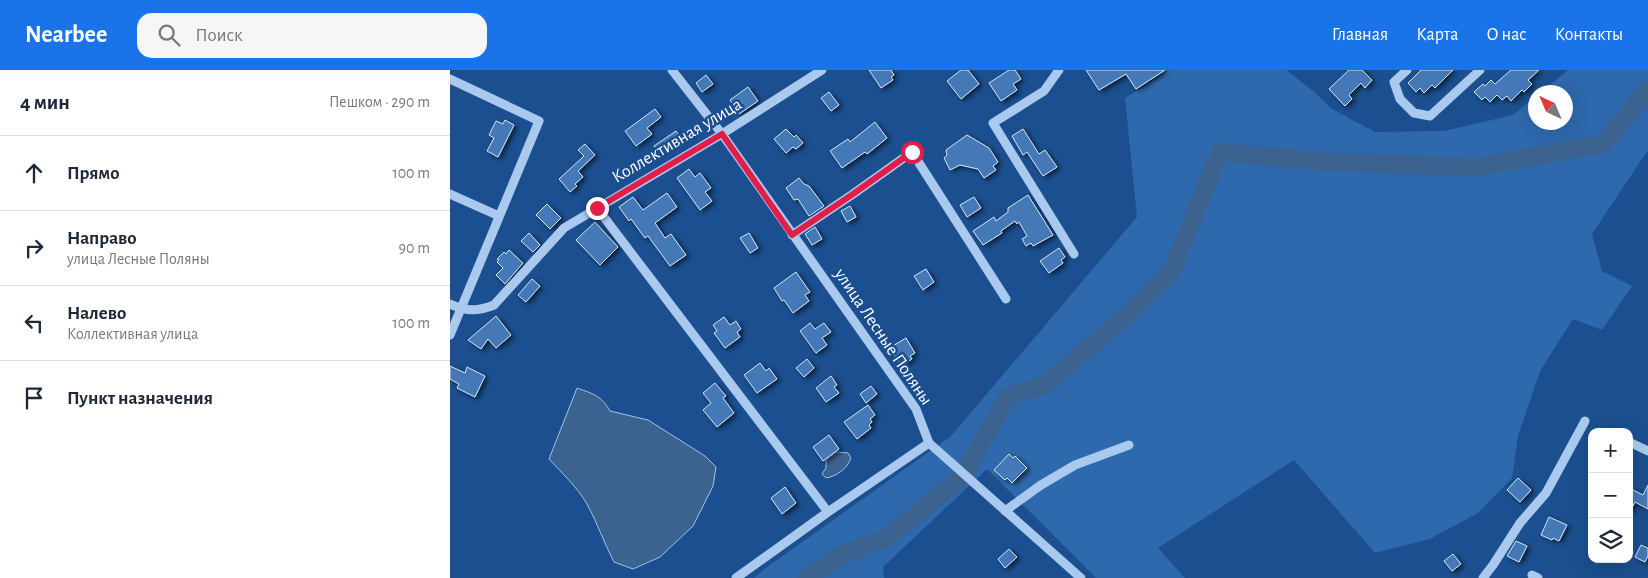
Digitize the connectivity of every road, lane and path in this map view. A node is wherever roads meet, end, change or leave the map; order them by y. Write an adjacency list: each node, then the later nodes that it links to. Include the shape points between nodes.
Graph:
1 (672, 70): 7 (street, улица Лесные Поляны)
2 (822, 70): 7 (street, Коллективная улица)
3 (1059, 70): 12 (street, via 1044,92 993,123)
4 (1407, 70): 5 (street, via 1394,82 1400,99 1414,113 1430,116)
5 (1480, 70)
6 (450, 79): 10 (street, via 539,120)
7 (722, 134): 9 (street, Коллективная улица); 11 (street, улица Лесные Поляны)
8 (450, 194): 10 (street)
9 (597, 208): 15 (street, Коллективная улица, via 564,228 494,305 481,310); 22 (street)
10 (500, 216): 15 (street)
11 (792, 235): 13 (street, via 912,152); 18 (street, улица Лесные Поляны, via 916,410)
12 (1074, 254)
13 (1006, 299)
14 (450, 304): 15 (street)
15 (461, 309): 16 (street)
16 (450, 335)
17 (1586, 420): 27 (street, via 1546,493 1520,522)
18 (929, 443): 22 (street); 23 (street, улица Лесные Поляны)
19 (1633, 444): 21 (street)
20 (1129, 445): 23 (street, via 1075,465)
21 (1648, 451)
22 (828, 512): 25 (street)
23 (1005, 512): 24 (street, улица Лесные Поляны)
24 (1069, 575): 26 (street, улица Лесные Поляны)
25 (736, 578)
26 (1081, 578)
27 (1483, 578)

